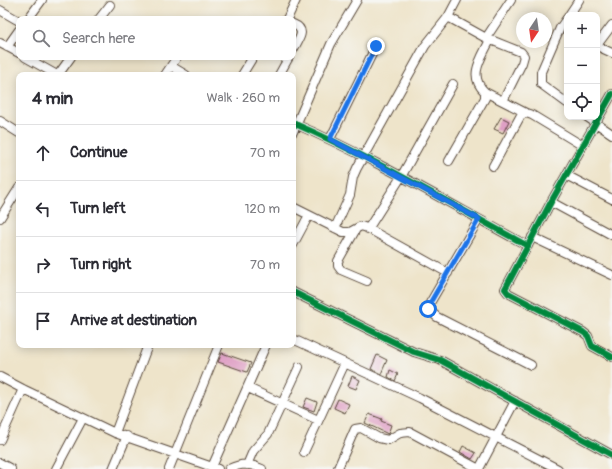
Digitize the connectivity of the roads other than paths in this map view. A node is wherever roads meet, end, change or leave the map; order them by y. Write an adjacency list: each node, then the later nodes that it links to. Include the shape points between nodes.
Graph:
1 (42, 0): 10 (street)
2 (296, 0): 12 (street)
3 (357, 0): 47 (street, via 331,44)
4 (457, 0): 13 (street)
5 (511, 0): 19 (street)
6 (579, 0): 9 (street)
7 (110, 5): 11 (street)
8 (0, 10): 14 (street)
9 (571, 12)
10 (30, 16)
11 (101, 16)
12 (288, 16)
13 (448, 17): 19 (street); 54 (street, via 425,46)
14 (16, 19)
15 (296, 25): 21 (street, via 301,34)
16 (612, 25): 20 (street)
17 (564, 30): 43 (street, via 540,78 541,84)
18 (16, 33): 22 (street)
19 (488, 39): 40 (street, via 476,75 476,82); 42 (street, via 521,52 524,56)
20 (600, 41)
21 (296, 44)
22 (4, 45): 25 (street)
23 (376, 46): 52 (street)
24 (600, 47): 26 (street)
25 (16, 51)
26 (612, 53)
27 (30, 60): 33 (street)
28 (69, 60): 34 (street)
29 (175, 60): 32 (street)
30 (251, 60): 37 (street)
31 (287, 60): 38 (street)
32 (171, 66): 35 (street); 36 (street)
33 (52, 72)
34 (59, 72)
35 (167, 72)
36 (181, 72)
37 (244, 72)
38 (281, 72)
39 (453, 84): 58 (street)
40 (485, 92): 42 (street); 55 (street, via 483,103)
41 (612, 94): 48 (street)
42 (503, 101): 44 (street)
43 (564, 101)
44 (526, 113): 53 (street); 56 (street, via 521,116)
45 (592, 120): 48 (street)
46 (0, 121): 50 (street)
47 (296, 122)
48 (596, 123): 51 (street); 53 (street)
49 (296, 127): 52 (street)
50 (16, 131)
51 (612, 134)
52 (330, 139): 54 (street)
53 (583, 146): 57 (street)
54 (364, 156): 58 (street); 67 (street, via 353,177 350,195)
55 (450, 161)
56 (493, 166)
57 (566, 175): 60 (street); 61 (street)
58 (401, 176): 66 (street); 69 (street)
59 (16, 191): 62 (street)
60 (612, 199)
61 (551, 202): 70 (street); 71 (street)
62 (3, 206): 65 (street)
63 (296, 208): 64 (street)
64 (309, 215): 67 (street); 72 (street)
65 (0, 218)
66 (479, 219): 73 (street); 74 (street)
67 (335, 228): 68 (street, via 343,232)
68 (356, 229): 69 (street, via 362,226); 76 (street, via 338,261 338,266 341,270)
69 (368, 229): 74 (street)
70 (612, 235)
71 (532, 237): 73 (street); 75 (street)
72 (296, 239)
73 (528, 246): 82 (street, via 508,284 508,293 583,332 588,336 592,346)
74 (448, 274): 84 (street, via 428,309 437,317)
75 (612, 275)
76 (367, 281)
77 (296, 293): 89 (street, via 414,352 440,360)
78 (296, 340): 83 (street)
79 (144, 348): 93 (street)
80 (218, 348): 98 (street)
81 (265, 348): 87 (street)
82 (612, 357)
83 (345, 363): 92 (street); 95 (street)
84 (531, 365)
85 (299, 367): 90 (street)
86 (0, 377): 88 (street)
87 (248, 388): 90 (street); 102 (street)
88 (23, 389): 91 (street); 96 (street)
89 (515, 401): 95 (street); 99 (street)
90 (282, 404): 92 (street); 101 (street, via 268,434 253,450)
91 (83, 418): 93 (street); 105 (street)
92 (318, 420): 97 (street)
93 (115, 432): 94 (street)
94 (127, 436): 98 (street); 106 (street)
95 (495, 437): 110 (street); 111 (street)
96 (0, 440)
97 (304, 452)
98 (176, 453): 102 (street); 107 (street)
99 (612, 455)
100 (0, 463): 104 (street)
101 (247, 464): 108 (street); 109 (street)
102 (215, 468)
103 (338, 468): 110 (street, via 353,434 356,429 361,428 388,440 400,433 410,432)
104 (11, 469)
105 (56, 469)
106 (113, 469)
107 (169, 469)
108 (229, 469)
109 (262, 469)
110 (479, 469)
111 (558, 469)

